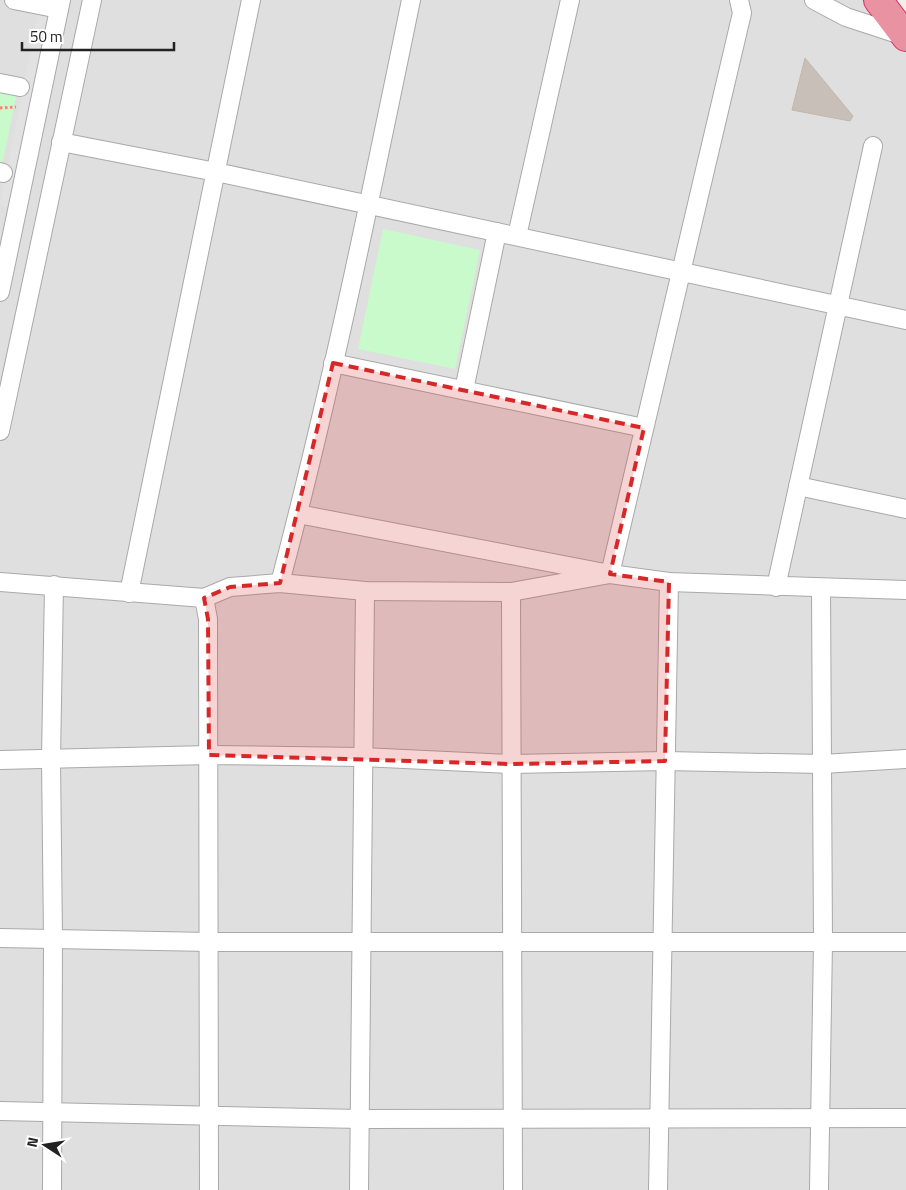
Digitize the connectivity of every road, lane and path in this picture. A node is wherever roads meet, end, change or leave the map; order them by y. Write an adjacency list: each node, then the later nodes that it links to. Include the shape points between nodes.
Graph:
1 (14, 0): 9 (street)
2 (92, 0): 15 (street)
3 (251, 0): 17 (street)
4 (411, 0): 18 (street)
5 (570, 0): 20 (street)
6 (739, 0): 22 (street, via 742,13)
7 (814, 0): 10 (street, via 846,17)
8 (878, 0): 10 (highway)
9 (60, 5): 21 (street)
10 (906, 37)
11 (0, 82): 12 (street)
12 (20, 87)
13 (16, 107): 14 (path)
14 (0, 108)
15 (61, 142): 17 (street); 29 (street)
16 (873, 146): 24 (street)
17 (216, 172): 18 (street); 43 (street)
18 (369, 204): 19 (street); 26 (street)
19 (497, 232): 20 (street); 27 (street)
20 (517, 236): 22 (street)
21 (3, 259): 23 (street)
22 (681, 271): 24 (street); 28 (street)
23 (0, 292)
24 (837, 305): 25 (street); 30 (street)
25 (906, 320)
26 (333, 362): 27 (street); 32 (street)
27 (464, 390): 28 (street)
28 (644, 428): 33 (street)
29 (0, 431)
30 (798, 486): 31 (street); 38 (street)
31 (906, 509)
32 (298, 514): 33 (street); 36 (street)
33 (610, 574): 35 (street); 42 (street)
34 (0, 582): 37 (street)
35 (669, 582): 38 (street); 50 (street)
36 (280, 583): 41 (street); 44 (street, via 230,587)
37 (54, 585): 43 (street); 47 (street)
38 (776, 587): 39 (street)
39 (821, 589): 40 (street); 52 (street)
40 (906, 590)
41 (365, 591): 42 (street); 46 (street)
42 (511, 592): 51 (street)
43 (129, 593): 44 (street)
44 (204, 598): 45 (street, via 208,619)
45 (209, 755): 46 (street); 47 (street); 55 (street)
46 (362, 757): 51 (street); 56 (street)
47 (51, 759): 49 (street); 54 (street)
48 (906, 759): 52 (street)
49 (0, 760)
50 (665, 761): 51 (street); 52 (street); 58 (street)
51 (511, 764): 57 (street)
52 (822, 764): 59 (street)
53 (0, 938): 54 (street)
54 (54, 939): 55 (street); 62 (street)
55 (210, 942): 56 (street); 63 (street)
56 (361, 942): 57 (street); 65 (street)
57 (512, 942): 58 (street); 68 (street)
58 (662, 942): 59 (street); 66 (street)
59 (823, 942): 60 (street); 67 (street)
60 (906, 942)
61 (0, 1111): 62 (street)
62 (52, 1111): 63 (street); 69 (street)
63 (207, 1115): 65 (street); 70 (street)
64 (906, 1118): 67 (street)
65 (360, 1119): 68 (street); 71 (street)
66 (660, 1119): 67 (street); 68 (street); 73 (street)
67 (820, 1119): 74 (street)
68 (513, 1120): 72 (street)
69 (52, 1190)
70 (209, 1190)
71 (360, 1190)
72 (513, 1190)
73 (658, 1190)
74 (819, 1190)

